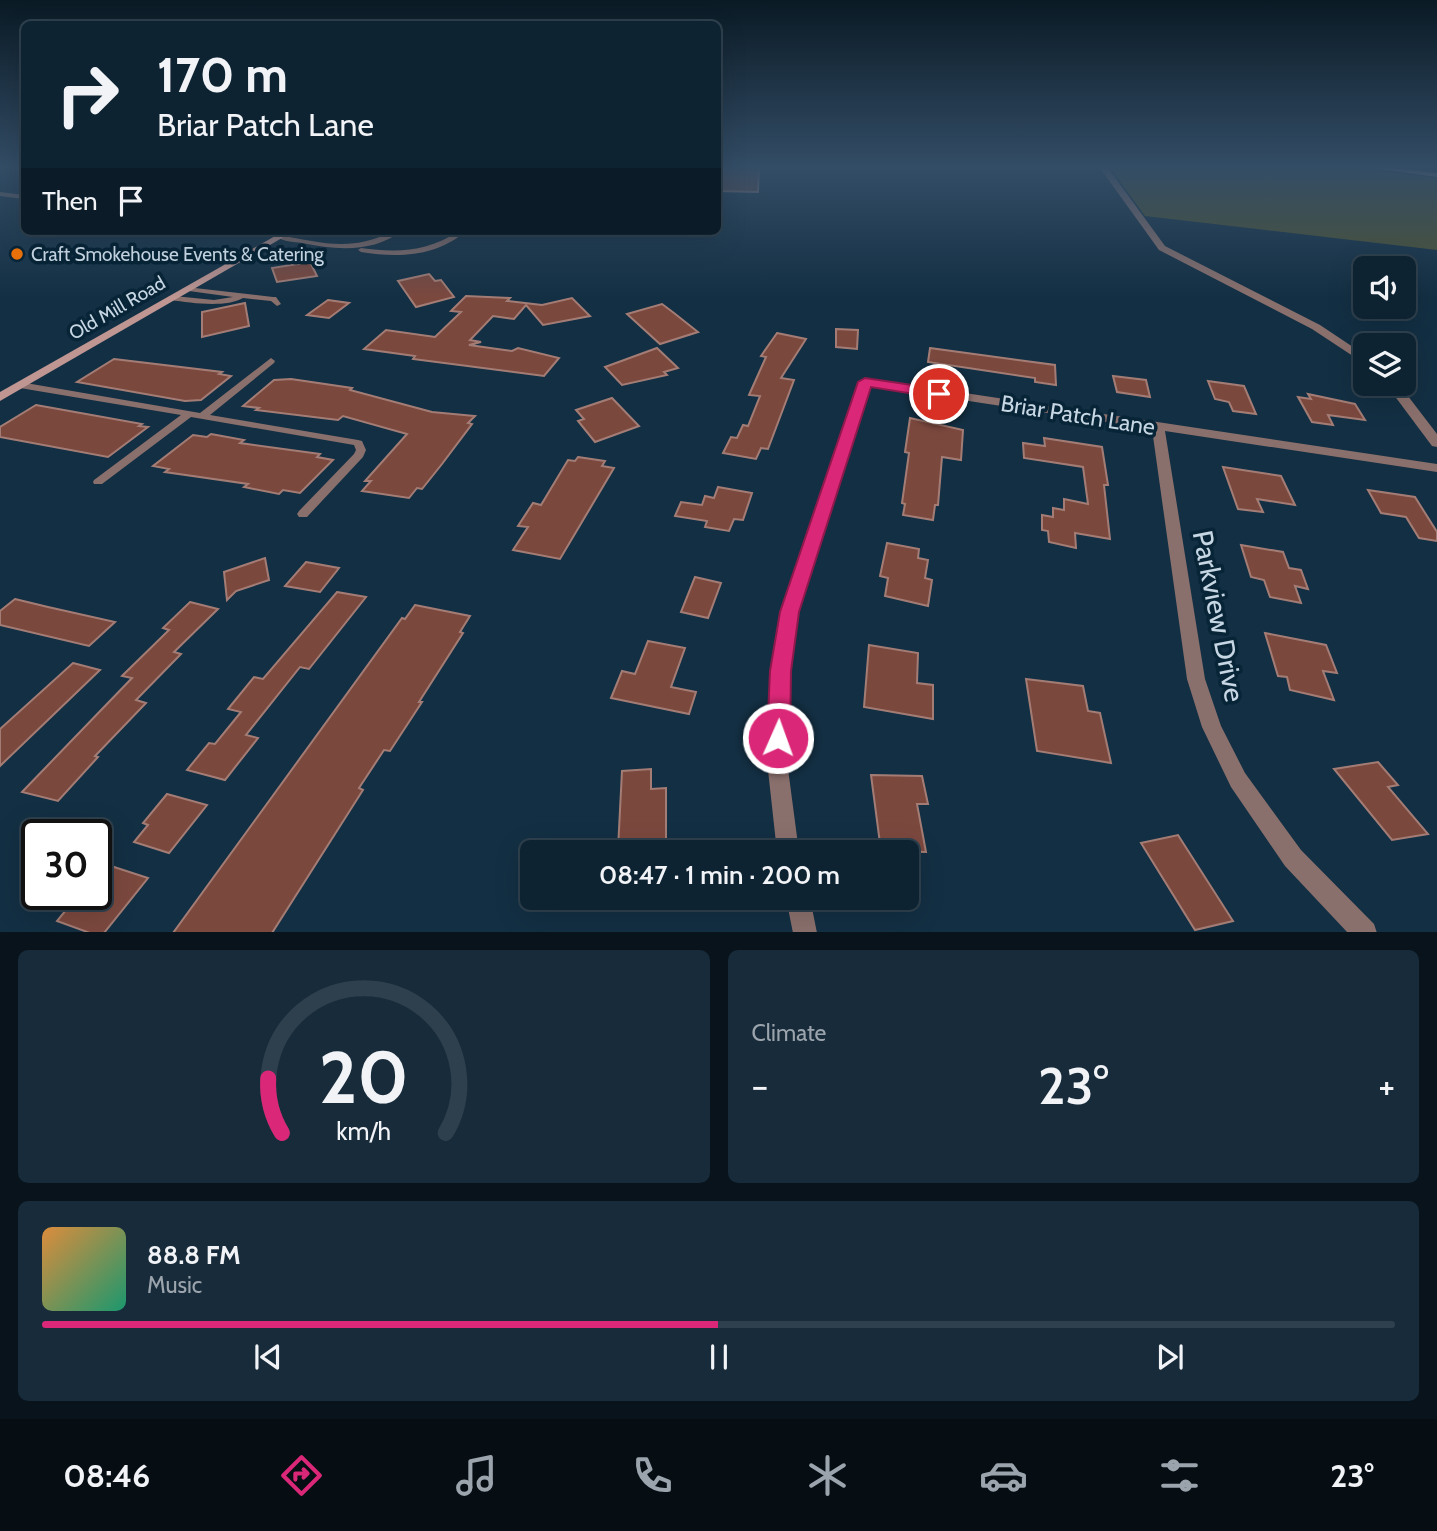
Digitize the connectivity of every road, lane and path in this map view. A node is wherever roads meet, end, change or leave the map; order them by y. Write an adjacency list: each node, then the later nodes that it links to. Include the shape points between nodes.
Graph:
1 (1136, 211): 11 (street, via 1162,248 1316,327)
2 (283, 235): 5 (street, Old Mill Road)
3 (391, 235): 6 (lane)
4 (458, 235): 6 (lane, via 428,252 391,254)
5 (279, 237): 6 (lane); 7 (street, Old Mill Road)
6 (355, 249)
7 (189, 289): 8 (lane); 9 (street, Old Mill Road)
8 (249, 296): 9 (lane, via 214,302); 10 (lane, via 273,299)
9 (174, 298): 13 (street, Old Mill Road)
10 (276, 304)
11 (1353, 352)
12 (271, 361): 17 (lane)
13 (20, 385): 15 (street, Old Mill Road); 16 (lane)
14 (1401, 396): 19 (street)
15 (0, 397)
16 (189, 414): 17 (lane); 21 (lane)
17 (202, 416): 22 (lane, via 358,443 359,455)
18 (1158, 426): 20 (street, Briar Patch Lane); 23 (street, Briar Patch Lane, via 865,382 790,612 780,671 777,761); 26 (street, Parkview Drive, via 1196,679 1212,727 1238,780 1293,858)
19 (1437, 443)
20 (1437, 468)
21 (98, 482)
22 (303, 514)
23 (787, 840)
24 (800, 910): 25 (street)
25 (805, 932)
26 (1364, 932)

